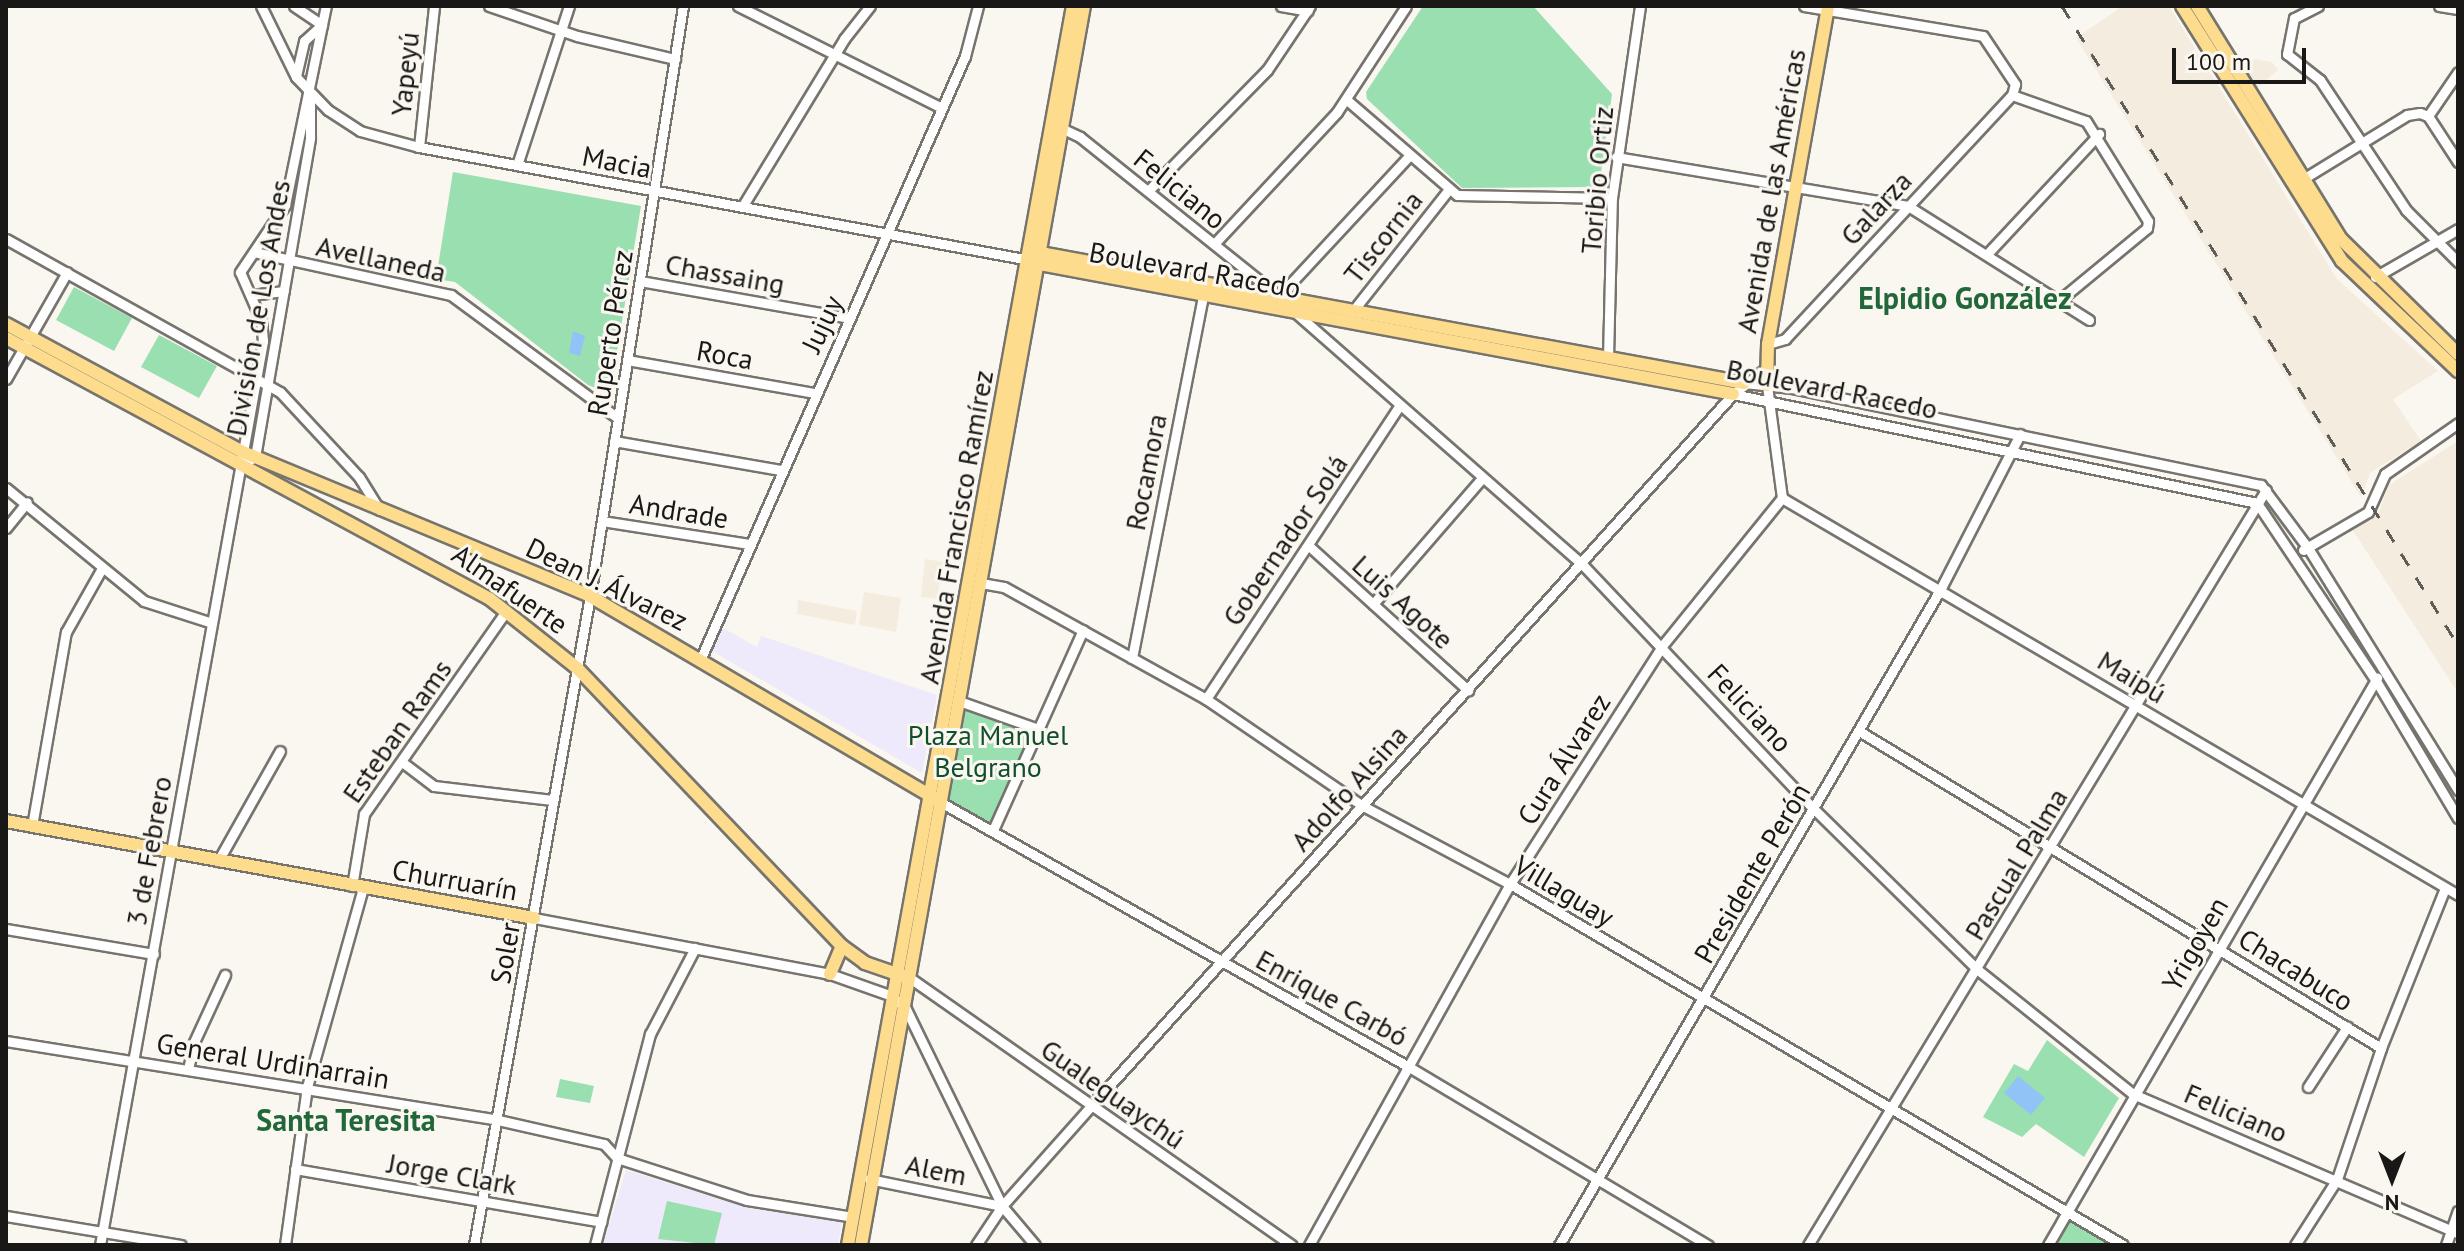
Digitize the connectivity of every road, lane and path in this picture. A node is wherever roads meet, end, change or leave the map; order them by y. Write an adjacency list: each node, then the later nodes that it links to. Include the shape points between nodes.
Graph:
1 (261, 6): 29 (street, Macia)
2 (294, 6): 24 (street)
3 (326, 6): 24 (street, División de Los Andes)
4 (434, 6): 40 (street, Yapeyú)
5 (489, 6): 25 (street)
6 (569, 6): 25 (street)
7 (683, 6): 27 (street, Ruperto Pérez)
8 (738, 6): 26 (street)
9 (870, 6): 26 (street)
10 (978, 6): 33 (street, Jujuy, via 965,56)
11 (1073, 6): 60 (main road, Avenida Francisco Ramírez)
12 (1084, 6): 35 (main road, Avenida Francisco Ramírez)
13 (1281, 6): 21 (street)
14 (1406, 6): 32 (street)
15 (1640, 6): 42 (street, Toribio Ortiz)
16 (1804, 6): 22 (street)
17 (2182, 6): 83 (main road, via 2342,261)
18 (2197, 6): 45 (main road)
19 (2318, 6): 39 (street, via 2294,18 2287,54 2320,80)
20 (2439, 6): 23 (street)
21 (1309, 8): 49 (street, via 1267,70)
22 (1828, 8): 31 (street, via 1983,36 2015,84); 46 (main road, Avenida de las Américas)
23 (2458, 9)
24 (322, 25): 29 (street, División de Los Andes, via 304,41); 30 (street, División de Los Andes)
25 (560, 31): 27 (street); 44 (street)
26 (836, 52): 33 (street); 52 (street)
27 (675, 59): 48 (street, Ruperto Pérez)
28 (2458, 72): 34 (street)
29 (296, 77): 30 (street, Macia)
30 (310, 93): 40 (street, Macia, via 360,131); 58 (street, División de Los Andes, via 285,205); 61 (street, División de Los Andes, via 310,138)
31 (2012, 95): 36 (street, via 2079,115); 51 (street, Galarza)
32 (1347, 100): 41 (street); 56 (street)
33 (942, 108): 54 (street, Jujuy)
34 (2424, 115): 37 (street); 39 (street, via 2407,115)
35 (1061, 128): 49 (street, Feliciano); 60 (main road, Avenida Francisco Ramírez)
36 (2099, 134): 59 (street); 70 (street, via 2149,225)
37 (2440, 135): 38 (street); 43 (street)
38 (2458, 143)
39 (2364, 144): 45 (street); 57 (street, via 2406,210)
40 (419, 147): 44 (street, Macia)
41 (1410, 155): 47 (street); 69 (street)
42 (1616, 157): 46 (street); 50 (street, Toribio Ortiz)
43 (2458, 162)
44 (517, 165): 48 (street, Macia)
45 (2303, 179): 64 (main road, via 2341,239)
46 (1796, 186): 51 (street); 78 (main road, Avenida de las Américas)
47 (1449, 189): 50 (street, via 1463,196); 71 (street, Tiscornia)
48 (656, 191): 52 (street, Macia); 65 (street, Ruperto Pérez)
49 (1148, 191): 56 (street, Feliciano)
50 (1612, 198): 80 (street, Toribio Ortiz)
51 (1908, 206): 59 (street); 78 (street, Galarza, via 1785,339)
52 (742, 207): 54 (street, Macia)
53 (2458, 229): 57 (street)
54 (887, 233): 60 (street, Macia); 73 (street, Jujuy)
55 (6, 239): 63 (street)
56 (1214, 244): 69 (street, Feliciano)
57 (2437, 244): 62 (street); 64 (street)
58 (254, 252): 61 (street, Avellaneda); 67 (street, División de Los Andes, via 240,272)
59 (1988, 253): 70 (street)
60 (1035, 257): 68 (main road, Boulevard Racedo); 69 (main road, Boulevard Racedo); 115 (main road, Avenida Francisco Ramírez); 138 (main road, Avenida Francisco Ramírez)
61 (288, 262): 66 (street, División de Los Andes); 93 (street, Avellaneda, via 451,295)
62 (2458, 262)
63 (67, 272): 77 (street); 84 (street)
64 (2375, 277): 79 (main road)
65 (640, 281): 73 (street, Chassaing); 81 (street, Ruperto Pérez)
66 (284, 291): 67 (street); 87 (street, División de Los Andes)
67 (251, 295): 84 (street, División de Los Andes, via 263,332)
68 (1203, 295): 72 (main road, Boulevard Racedo); 124 (street, Rocamora)
69 (1282, 299): 71 (main road, Boulevard Racedo); 72 (street, Feliciano)
70 (2061, 299): 74 (street)
71 (1352, 312): 80 (main road, Boulevard Racedo)
72 (1297, 313): 90 (main road, Boulevard Racedo); 92 (street, Feliciano)
73 (849, 318): 89 (street, Jujuy)
74 (2089, 320)
75 (6, 324): 77 (main road, Almafuerte)
76 (6, 338): 77 (main road, Almafuerte)
77 (26, 342): 85 (street); 98 (main road, Almafuerte)
78 (1768, 344): 82 (main road, Avenida de las Américas)
79 (2458, 354)
80 (1608, 358): 86 (main road, Boulevard Racedo)
81 (627, 360): 89 (street, Roca); 93 (street, Ruperto Pérez)
82 (1764, 370): 86 (street, Adolfo Alsina); 88 (main road, Avenida de las Américas)
83 (2458, 371)
84 (257, 376): 87 (street); 98 (street, División de Los Andes)
85 (6, 379)
86 (1744, 383): 88 (street, Boulevard Racedo); 90 (street, Adolfo Alsina)
87 (268, 384): 98 (street, División de Los Andes); 106 (street, via 354,470)
88 (1767, 385): 91 (street); 95 (street, Boulevard Racedo)
89 (815, 393): 99 (street, Jujuy)
90 (1733, 394): 91 (street, Boulevard Racedo); 113 (street, Adolfo Alsina)
91 (1770, 401): 97 (street, Boulevard Racedo); 103 (street)
92 (1400, 405): 100 (street, Feliciano); 110 (street, Gobernador Solá)
93 (618, 418): 96 (street, Ruperto Pérez)
94 (2458, 423): 111 (street, via 2385,474 2368,512)
95 (2020, 434): 97 (street, Presidente Perón); 102 (street, Boulevard Racedo, via 2249,481)
96 (614, 441): 99 (street); 107 (street, Ruperto Pérez)
97 (2016, 449): 105 (street, Boulevard Racedo); 116 (street, Presidente Perón)
98 (247, 458): 106 (main road, Dean J. Álvarez); 119 (main road, Almafuerte, via 453,575); 120 (street, 3 de Febrero)
99 (781, 470): 109 (street, Jujuy)
100 (1482, 478): 113 (street, Feliciano); 118 (street)
101 (6, 488): 104 (street)
102 (2266, 490): 105 (street, Pascual Palma); 111 (street)
103 (1782, 498): 116 (street, Maipú); 122 (street, Cura Álvarez)
104 (27, 502): 108 (street); 114 (street)
105 (2257, 503): 112 (street); 131 (street, Pascual Palma)
106 (380, 510): 117 (main road, Dean J. Álvarez)
107 (602, 521): 109 (street, Andrade); 117 (street, Ruperto Pérez)
108 (6, 528)
109 (749, 544): 123 (street, Jujuy)
110 (1309, 546): 118 (street, Luis Agote); 129 (street, Gobernador Solá)
111 (2308, 548): 112 (street); 126 (street)
112 (2295, 555): 127 (street)
113 (1582, 564): 122 (street, Feliciano); 128 (street, Adolfo Alsina)
114 (101, 570): 120 (street, via 144,601); 144 (street, via 66,632)
115 (981, 583): 121 (street, Villaguay, via 1004,587); 130 (main road, Avenida Francisco Ramírez)
116 (1941, 588): 131 (street, Maipú); 133 (street, Presidente Perón)
117 (590, 596): 123 (main road, Dean J. Álvarez); 125 (street, Ruperto Pérez)
118 (1373, 604): 128 (street, Luis Agote)
119 (506, 611): 125 (main road, Almafuerte); 135 (street, Esteban Rams)
120 (209, 622): 147 (street, 3 de Febrero)
121 (1083, 630): 124 (street, Villaguay); 132 (street)
122 (1662, 646): 141 (street, Feliciano); 149 (street, Cura Álvarez)
123 (701, 658): 138 (main road, Dean J. Álvarez)
124 (1132, 658): 129 (street, Villaguay)
125 (577, 668): 137 (street, Soler); 155 (main road, Almafuerte)
126 (2387, 673): 127 (street); 136 (street)
127 (2375, 679): 139 (street, Yrigoyen); 142 (street)
128 (1468, 690): 140 (street, Adolfo Alsina)
129 (1206, 699): 140 (street, Villaguay)
130 (959, 701): 132 (street); 138 (main road, Avenida Francisco Ramírez)
131 (2135, 706): 139 (street, Maipú); 146 (street, Pascual Palma)
132 (1038, 729): 145 (street)
133 (1859, 731): 141 (street, Presidente Perón); 146 (street, Chacabuco)
134 (280, 751): 148 (street)
135 (402, 762): 137 (street, via 434,786); 150 (street, Esteban Rams, via 360,824)
136 (2458, 790)
137 (552, 800): 153 (street, Soler)
138 (936, 800): 145 (street, Enrique Carbó); 163 (main road, Avenida Francisco Ramírez)
139 (2304, 801): 151 (street, Maipú); 157 (street, Yrigoyen)
140 (1363, 806): 149 (street, Villaguay); 159 (street, Adolfo Alsina)
141 (1814, 809): 160 (street, Feliciano); 165 (street, Presidente Perón)
142 (2458, 818)
143 (6, 821): 144 (main road, Churruarín)
144 (32, 826): 147 (main road, Churruarín)
145 (993, 830): 159 (street, Enrique Carbó)
146 (2053, 845): 157 (street, Chacabuco); 160 (street, Pascual Palma)
147 (171, 852): 148 (main road, Churruarín); 158 (street, 3 de Febrero)
148 (218, 861): 150 (main road, Churruarín)
149 (1510, 884): 165 (street, Villaguay); 171 (street, Cura Álvarez)
150 (357, 887): 153 (main road, Churruarín); 173 (street, Esteban Rams)
151 (2445, 888): 152 (street, Maipú); 169 (street)
152 (2458, 895)
153 (534, 918): 156 (street, Churruarín); 178 (street, Soler)
154 (6, 929): 158 (street)
155 (842, 946): 161 (main road); 163 (main road, Almafuerte, via 865,963)
156 (695, 948): 161 (street, Churruarín); 179 (street, via 650,1034)
157 (2218, 948): 167 (street, Chacabuco); 175 (street, Yrigoyen)
158 (154, 954): 170 (street, 3 de Febrero)
159 (1221, 964): 171 (street, Enrique Carbó); 176 (street, Adolfo Alsina)
160 (1978, 970): 175 (street, Feliciano); 177 (street, Pascual Palma)
161 (830, 974): 164 (street, Churruarín)
162 (225, 975): 172 (street, via 194,1042)
163 (904, 976): 164 (main road, Avenida Francisco Ramírez); 166 (main road, Avenida Francisco Ramírez); 176 (street, Gualeguaychú)
164 (892, 996): 166 (street); 181 (main road, Avenida Francisco Ramírez)
165 (1704, 1001): 177 (street, Villaguay); 183 (street, Presidente Perón)
166 (906, 1009): 181 (main road, Avenida Francisco Ramírez); 185 (street)
167 (2347, 1027): 169 (street, Chacabuco); 174 (street)
168 (6, 1041): 170 (street, General Urdinarrain)
169 (2381, 1048): 182 (street)
170 (135, 1061): 172 (street, General Urdinarrain); 192 (street, 3 de Febrero)
171 (1409, 1067): 183 (street, Enrique Carbó); 203 (street, Cura Álvarez)
172 (188, 1069): 173 (street, General Urdinarrain)
173 (307, 1087): 178 (street, General Urdinarrain); 180 (street, Esteban Rams)
174 (2308, 1087)
175 (2133, 1094): 182 (street, Feliciano); 186 (street, Yrigoyen)
176 (1091, 1106): 185 (street, Adolfo Alsina); 202 (street, Gualeguaychú)
177 (1894, 1109): 186 (street, Villaguay); 206 (street, Pascual Palma)
178 (498, 1120): 179 (street, General Urdinarrain, via 604,1144); 184 (street, Soler)
179 (617, 1158): 189 (street, General Urdinarrain, via 747,1200); 190 (street)
180 (295, 1169): 184 (street, Jorge Clark); 195 (street, Esteban Rams)
181 (866, 1179): 185 (street, Alem); 189 (main road, Avenida Francisco Ramírez); 199 (main road, Avenida Francisco Ramírez)
182 (2337, 1179): 191 (street, Feliciano); 209 (street)
183 (1597, 1180): 204 (street, Presidente Perón); 205 (street, Enrique Carbó)
184 (481, 1201): 190 (street, Jorge Clark); 196 (street, Soler)
185 (1002, 1206): 200 (street, Adolfo Alsina); 201 (street)
186 (2069, 1211): 207 (street, Yrigoyen); 208 (street, Villaguay)
187 (2458, 1211): 191 (street)
188 (6, 1216): 192 (street)
189 (853, 1217): 198 (main road, Avenida Francisco Ramírez)
190 (601, 1222): 197 (street)
191 (2456, 1231): 210 (street)
192 (103, 1232): 193 (street, 3 de Febrero); 194 (street)
193 (100, 1245)
194 (181, 1245)
195 (285, 1245)
196 (474, 1245)
197 (595, 1245)
198 (848, 1245)
199 (861, 1245)
200 (976, 1245)
201 (1035, 1245)
202 (1292, 1245)
203 (1309, 1245)
204 (1559, 1245)
205 (1708, 1245)
206 (1808, 1245)
207 (2048, 1245)
208 (2123, 1245)
209 (2295, 1245)
210 (2446, 1245)

